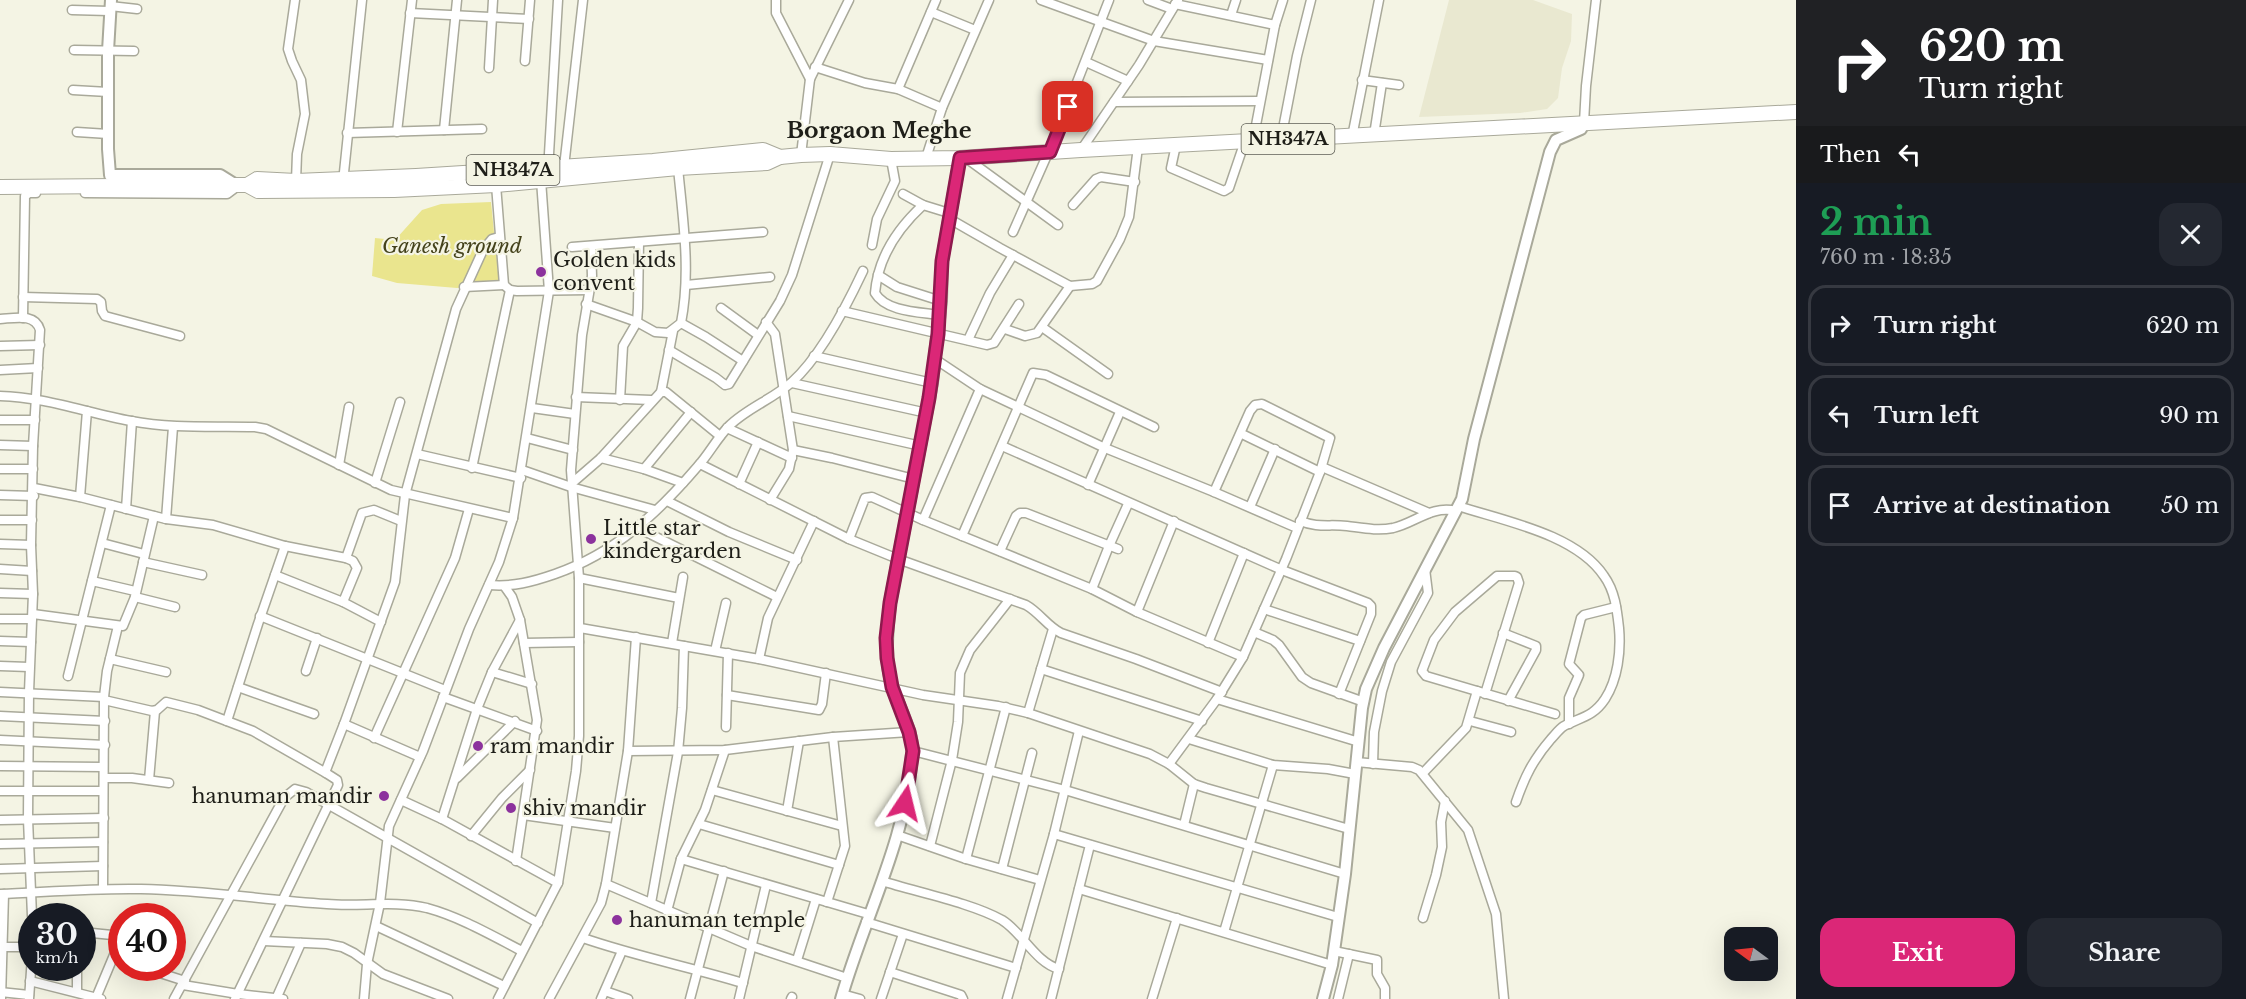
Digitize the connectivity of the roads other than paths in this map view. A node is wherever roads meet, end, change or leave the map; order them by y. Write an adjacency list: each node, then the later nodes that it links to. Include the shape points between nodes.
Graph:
1 (295, 0): 79 (street, via 288,49 302,80 305,105)
2 (362, 0): 60 (street)
3 (412, 0): 26 (street)
4 (457, 0): 27 (street)
5 (493, 0): 29 (street)
6 (530, 0): 30 (street)
7 (558, 0): 78 (street)
8 (583, 0): 76 (street)
9 (776, 0): 43 (street, via 776,13)
10 (849, 0): 41 (street)
11 (936, 0): 25 (street)
12 (989, 0): 33 (street)
13 (1041, 0): 31 (street)
14 (1108, 0): 31 (street)
15 (1148, 0): 21 (street)
16 (1236, 0): 28 (street)
17 (1283, 0): 32 (street)
18 (1311, 0): 64 (street)
19 (1379, 0): 44 (street)
20 (1596, 0): 55 (street)
21 (1175, 4): 28 (street); 34 (street)
22 (110, 6): 23 (street); 24 (street); 36 (street)
23 (137, 9)
24 (72, 10)
25 (931, 12): 33 (street); 49 (street)
26 (410, 13): 27 (street); 59 (street)
27 (455, 15): 29 (street); 57 (street)
28 (1231, 15): 32 (street)
29 (491, 17): 30 (street); 42 (street)
30 (529, 19): 39 (street)
31 (1101, 23): 34 (street); 40 (street)
32 (1275, 25): 38 (street)
33 (975, 30): 53 (street)
34 (1154, 40): 38 (street); 45 (street)
35 (74, 50): 36 (street)
36 (108, 51): 37 (street); 50 (street)
37 (134, 51)
38 (1268, 60): 51 (street)
39 (525, 61)
40 (1086, 62): 45 (street); 69 (street)
41 (815, 67): 43 (street); 49 (street)
42 (489, 68)
43 (810, 79): 71 (street)
44 (1362, 80): 46 (street); 63 (street)
45 (1128, 81): 52 (street)
46 (1382, 83): 47 (street); 62 (street)
47 (1399, 85)
48 (73, 90): 50 (street)
49 (898, 90): 53 (street)
50 (108, 92): 61 (street)
51 (1259, 101): 52 (street); 65 (street)
52 (1114, 102): 68 (street)
53 (942, 108): 73 (street)
54 (1796, 112): 55 (highway, NH347A)
55 (1584, 123): 62 (highway, NH347A); 203 (street, via 1581,129 1556,140 1550,152)
56 (483, 129): 57 (street)
57 (444, 130): 59 (street)
58 (77, 132): 61 (street)
59 (397, 132): 60 (street)
60 (347, 133): 83 (street)
61 (108, 134): 82 (street, via 111,175 220,175)
62 (1374, 135): 63 (highway, NH347A)
63 (1352, 137): 64 (highway, NH347A)
64 (1281, 140): 65 (highway, NH347A)
65 (1249, 141): 66 (highway, NH347A); 66 (street, via 1229,188 1224,191 1170,168)
66 (1176, 145): 67 (highway, NH347A)
67 (1138, 147): 68 (highway, NH347A); 80 (street)
68 (1081, 150): 69 (highway, NH347A)
69 (1050, 152): 74 (highway, NH347A); 86 (street)
70 (830, 154): 71 (highway, NH347A); 75 (highway, NH347A); 119 (street, via 792,275)
71 (801, 156): 72 (highway, NH347A)
72 (780, 157): 76 (highway, NH347A, via 763,150); 77 (highway, NH347A, via 767,163)
73 (926, 158): 74 (highway, NH347A); 75 (highway, NH347A)
74 (963, 158): 86 (street); 89 (street)
75 (891, 159): 96 (street, via 895,181 877,219)
76 (564, 167): 78 (highway, NH347A)
77 (678, 168): 78 (highway, NH347A); 94 (street)
78 (546, 176): 81 (highway, NH347A); 83 (highway, NH347A); 108 (street)
79 (296, 181): 82 (highway, NH347A, via 255,179); 83 (highway, NH347A)
80 (1135, 182): 88 (street, via 1101,177); 104 (street, via 1125,229 1097,280)
81 (496, 184): 83 (highway, NH347A, via 394,190); 93 (street)
82 (239, 185): 83 (highway, NH347A, via 258,191); 84 (highway, NH347A); 109 (street, via 227,194 26,194)
83 (343, 185)
84 (0, 187)
85 (903, 194): 87 (street)
86 (1026, 202): 90 (street); 92 (street)
87 (922, 205): 89 (street); 101 (street, via 899,229 886,250)
88 (1073, 205)
89 (949, 215): 99 (street); 110 (street)
90 (1058, 225)
91 (763, 232): 94 (street)
92 (1013, 232)
93 (499, 237): 105 (street, via 487,243); 106 (street)
94 (684, 239): 95 (street); 103 (street)
95 (639, 242): 97 (street); 118 (street)
96 (872, 245)
97 (591, 246): 98 (street); 107 (street)
98 (572, 247)
99 (1012, 255): 104 (street); 127 (street)
100 (863, 271): 114 (street)
101 (878, 275): 110 (street, via 897,288); 115 (street, via 875,293 880,300)
102 (770, 277): 103 (street)
103 (686, 285): 120 (street)
104 (1070, 286): 121 (street)
105 (464, 287): 106 (street); 174 (street)
106 (507, 288): 108 (street); 179 (street)
107 (589, 290): 108 (street); 111 (street)
108 (549, 291): 150 (street)
109 (23, 297): 116 (street); 126 (street, via 97,300 105,316)
110 (940, 301): 115 (street)
111 (586, 304): 118 (street); 144 (street)
112 (1019, 304): 122 (street)
113 (721, 308): 125 (street)
114 (842, 311): 124 (street); 131 (street)
115 (939, 315): 124 (street)
116 (23, 318): 117 (street); 128 (street, via 38,324)
117 (0, 319)
118 (637, 322): 123 (street, via 655,332); 145 (street, via 623,346)
119 (766, 322): 125 (street); 139 (street, via 775,334)
120 (681, 323): 123 (street); 133 (street)
121 (1042, 327): 122 (street, via 1031,335); 136 (street)
122 (1005, 329): 127 (street, via 991,345)
123 (673, 331): 130 (street)
124 (938, 334): 127 (street); 132 (street)
125 (758, 335): 133 (street)
126 (180, 336)
127 (968, 340)
128 (40, 345): 129 (street); 134 (street)
129 (0, 346)
130 (669, 350): 133 (street, via 727,386); 141 (street)
131 (814, 356): 137 (street); 138 (street)
132 (935, 359): 138 (street); 140 (street)
133 (743, 361)
134 (38, 368): 135 (street); 143 (street)
135 (0, 370)
136 (1108, 374)
137 (792, 382): 139 (street); 154 (street)
138 (932, 382): 154 (street)
139 (782, 389): 156 (street); 162 (street)
140 (980, 389): 149 (street); 212 (street)
141 (661, 392): 146 (street); 152 (street)
142 (0, 396): 143 (street)
143 (37, 398): 151 (street); 158 (street)
144 (576, 398): 145 (street); 155 (street)
145 (620, 400): 146 (street)
146 (651, 400): 176 (street)
147 (400, 402): 186 (street)
148 (349, 407): 178 (street)
149 (1018, 407): 153 (street, via 1031,375 1037,372); 170 (street); 171 (street)
150 (532, 408): 155 (street); 165 (street)
151 (87, 411): 159 (street); 195 (street)
152 (691, 412): 164 (street); 182 (street)
153 (1120, 412): 161 (street); 171 (street)
154 (927, 413): 169 (street)
155 (575, 414): 173 (street)
156 (788, 416): 169 (street); 175 (street)
157 (0, 420): 158 (street)
158 (35, 420): 168 (street)
159 (132, 422): 160 (street); 201 (street)
160 (173, 427): 178 (street, via 266,429); 209 (street)
161 (1154, 427)
162 (727, 428): 164 (street); 166 (street)
163 (1242, 434): 172 (street); 183 (street, via 1253,407 1262,404 1330,438); 192 (street)
164 (720, 436): 177 (street)
165 (527, 438): 173 (street); 184 (street)
166 (758, 442): 175 (street); 188 (street)
167 (0, 445): 168 (street)
168 (33, 446): 181 (street)
169 (921, 446): 185 (street)
170 (1002, 446): 190 (street); 218 (street)
171 (1105, 448): 190 (street); 192 (street)
172 (1275, 449): 183 (street); 200 (street)
173 (573, 450): 189 (street)
174 (417, 454): 179 (street); 194 (street)
175 (793, 454): 185 (street, via 832,458); 196 (street)
176 (601, 458): 182 (street); 189 (street)
177 (700, 464): 187 (street); 188 (street)
178 (339, 465): 186 (street)
179 (472, 468): 184 (street)
180 (0, 469): 181 (street)
181 (33, 469): 191 (street)
182 (644, 469): 187 (street)
183 (1321, 470): 206 (street); 216 (street)
184 (521, 474): 189 (street); 208 (street)
185 (914, 479): 205 (street)
186 (375, 483): 194 (street)
187 (683, 483): 197 (street)
188 (739, 484): 196 (street)
189 (571, 485): 204 (street); 232 (street)
190 (1088, 485): 198 (street)
191 (34, 492): 193 (street); 195 (street); 211 (street)
192 (1214, 492): 200 (street)
193 (0, 495)
194 (405, 495): 202 (street); 213 (street)
195 (80, 497): 199 (street)
196 (770, 500): 214 (street)
197 (667, 501): 204 (street); 230 (street)
198 (1128, 504): 215 (street); 224 (street)
199 (111, 505): 201 (street); 220 (street)
200 (1250, 507): 216 (street)
201 (126, 509): 207 (street)
202 (469, 509): 208 (street); 289 (street, via 455,558)
203 (1457, 509): 206 (street); 234 (street); 254 (street, via 1534,530 1574,548 1605,577)
204 (656, 510): 217 (street)
205 (907, 513): 212 (street); 219 (street, via 867,497); 231 (street)
206 (1429, 513): 216 (street, via 1378,530)
207 (154, 516): 209 (street); 228 (street)
208 (513, 518): 242 (street)
209 (166, 519): 223 (street, via 213,525)
210 (0, 520): 211 (street)
211 (32, 520): 222 (street)
212 (923, 520): 218 (street)
213 (401, 521): 229 (street, via 374,510 362,513); 262 (street, via 395,582)
214 (814, 521): 219 (street); 230 (street)
215 (1174, 521): 227 (street); 256 (street)
216 (1299, 524): 235 (street)
217 (638, 528): 232 (street); 248 (street)
218 (962, 536): 226 (street)
219 (849, 539): 231 (street)
220 (102, 543): 228 (street); 241 (street)
221 (0, 544): 222 (street)
222 (31, 545): 236 (street)
223 (285, 546): 229 (street); 238 (street)
224 (1108, 546): 225 (street); 226 (street, via 1034,515 1020,513); 244 (street)
225 (1118, 549)
226 (1000, 551): 244 (street)
227 (1244, 553): 235 (street); 275 (street)
228 (143, 558): 237 (street); 247 (street)
229 (346, 558): 251 (street, via 357,568)
230 (797, 560): 248 (street)
231 (898, 560): 250 (street); 295 (street, via 886,638)
232 (579, 566): 240 (street); 243 (street)
233 (0, 569): 236 (street)
234 (1425, 569): 306 (street, via 1384,648); 344 (street, via 1428,593 1391,663 1382,691)
235 (1282, 570): 255 (street); 271 (street, via 1368,603 1371,614)
236 (32, 572): 246 (street)
237 (202, 575)
238 (275, 575): 251 (street); 257 (street)
239 (683, 577): 249 (street)
240 (579, 578): 249 (street); 264 (street)
241 (92, 581): 247 (street); 260 (street)
242 (489, 585): 243 (street); 299 (street)
243 (505, 587): 261 (street)
244 (1092, 589): 256 (street)
245 (0, 593): 246 (street)
246 (33, 594): 258 (street)
247 (135, 594): 253 (street); 263 (street, via 123,626)
248 (777, 597): 283 (street)
249 (679, 598): 276 (street)
250 (1010, 599): 265 (street, via 1035,610); 304 (street, via 970,650 960,673)
251 (343, 602): 262 (street)
252 (726, 603): 278 (street)
253 (176, 607)
254 (1616, 607): 321 (street, via 1620,651 1608,692 1592,714); 321 (street, via 1581,618 1569,664 1579,675 1569,698)
255 (1264, 609): 266 (street); 271 (street)
256 (1137, 612): 275 (street)
257 (260, 616): 269 (street); 294 (street)
258 (32, 617): 259 (street); 260 (street); 272 (street)
259 (0, 619)
260 (82, 620): 263 (street); 292 (street)
261 (520, 620): 274 (street); 290 (street)
262 (381, 622): 281 (street)
263 (118, 626): 282 (street)
264 (580, 628): 268 (street); 273 (street)
265 (1053, 629): 286 (street); 302 (street)
266 (1254, 632): 280 (street); 300 (street, via 1280,645 1302,677)
267 (1503, 633): 298 (street); 298 (street, via 1519,583 1515,576 1493,579 1455,612 1434,640 1423,668 1423,674); 305 (street, via 1536,646)
268 (636, 637): 276 (street); 336 (street)
269 (317, 638): 281 (street); 287 (street)
270 (0, 641): 272 (street)
271 (1360, 641): 300 (street)
272 (31, 642): 285 (street)
273 (579, 642): 274 (street); 376 (street, via 579,736)
274 (524, 643): 293 (street)
275 (1208, 643): 280 (street)
276 (672, 644): 277 (street)
277 (684, 646): 278 (street); 338 (street)
278 (715, 651): 279 (street)
279 (728, 653): 283 (street); 301 (street)
280 (1242, 657): 302 (street)
281 (368, 658): 289 (street); 320 (street)
282 (110, 659): 288 (street); 303 (street)
283 (759, 659): 291 (street)
284 (0, 666): 285 (street)
285 (29, 667): 297 (street)
286 (1041, 669): 310 (street); 317 (street)
287 (306, 671)
288 (166, 672)
289 (403, 672): 299 (street); 328 (street)
290 (492, 672): 293 (street); 308 (street)
291 (826, 673): 295 (street); 301 (street, via 819,710)
292 (68, 676)
293 (532, 684): 323 (street)
294 (238, 687): 311 (street); 316 (street)
295 (892, 687): 304 (street); 325 (street)
296 (0, 692): 297 (street)
297 (29, 692): 303 (street); 314 (street)
298 (1481, 692): 305 (street); 318 (street)
299 (444, 693): 308 (street); 340 (street)
300 (1339, 694): 306 (street)
301 (727, 695): 322 (street)
302 (1219, 696): 317 (street); 333 (street)
303 (104, 698): 309 (street); 315 (street)
304 (960, 699): 307 (street); 341 (street)
305 (1508, 700): 312 (street)
306 (1364, 702): 333 (street)
307 (1006, 707): 310 (street); 350 (street)
308 (477, 709): 319 (street); 355 (street)
309 (155, 711): 316 (street, via 170,702); 356 (street)
310 (1028, 713): 324 (street)
311 (314, 714)
312 (1555, 714)
313 (0, 716): 314 (street)
314 (28, 716): 315 (street); 331 (street)
315 (105, 721): 334 (street)
316 (227, 721): 351 (street, via 265,736)
317 (1202, 721): 329 (street)
318 (1470, 721): 326 (street); 352 (street)
319 (515, 722): 323 (street); 355 (street)
320 (344, 724): 328 (street); 351 (street)
321 (1569, 724): 367 (street, via 1533,761)
322 (726, 727)
323 (537, 730): 349 (street)
324 (1079, 731): 343 (street); 361 (street)
325 (909, 732): 327 (street); 337 (street)
326 (1510, 732)
327 (833, 737): 332 (street); 379 (street)
328 (374, 738): 340 (street)
329 (1189, 739): 343 (street); 345 (street)
330 (0, 740): 331 (street)
331 (29, 740): 334 (street); 347 (street)
332 (799, 741): 335 (street); 370 (street)
333 (1359, 742): 342 (street)
334 (105, 745): 348 (street)
335 (725, 750): 338 (street); 360 (street)
336 (628, 751): 338 (street); 380 (street)
337 (913, 751): 341 (street); 383 (street)
338 (678, 752): 418 (street)
339 (1032, 753): 357 (street)
340 (420, 757): 365 (street)
341 (952, 760): 350 (street); 391 (street)
342 (1356, 762): 344 (street); 353 (street)
343 (1169, 764): 359 (street)
344 (1373, 764): 352 (street, via 1412,767)
345 (1273, 765): 353 (street); 368 (street)
346 (0, 766): 347 (street)
347 (28, 766): 348 (street); 364 (street)
348 (103, 767): 354 (street)
349 (530, 770): 371 (street); 384 (street)
350 (988, 770): 357 (street); 393 (street)
351 (326, 773): 369 (street, via 339,783)
352 (1423, 773): 366 (street)
353 (1355, 774): 381 (street)
354 (104, 778): 356 (street); 363 (street)
355 (456, 778): 374 (street)
356 (149, 780): 358 (street)
357 (1025, 780): 361 (street); 399 (street)
358 (169, 783)
359 (1194, 784): 368 (street); 378 (street)
360 (712, 789): 370 (street); 377 (street)
361 (1065, 790): 378 (street); 382 (street)
362 (0, 791): 364 (street)
363 (103, 791): 364 (street); 373 (street)
364 (28, 792): 372 (street)
365 (401, 800): 374 (street); 385 (street)
366 (1445, 801): 423 (street, via 1438,866); 480 (street, via 1468,830 1496,914)
367 (1516, 802)
368 (1262, 805): 381 (street); 390 (street)
369 (329, 806): 385 (street); 412 (street, via 300,790 288,793); 414 (street)
370 (787, 811): 379 (street)
371 (523, 815): 376 (street); 394 (street)
372 (28, 819): 373 (street); 375 (street); 387 (street)
373 (104, 819): 386 (street)
374 (442, 819): 384 (street)
375 (0, 820)
376 (569, 821): 380 (street); 404 (street)
377 (699, 824): 392 (street); 395 (street)
378 (1184, 825): 390 (street)
379 (842, 826): 395 (street, via 845,846)
380 (615, 828): 405 (street)
381 (1350, 829): 401 (street)
382 (1054, 834): 389 (street); 402 (street)
383 (897, 835): 391 (street); 403 (street)
384 (471, 836): 394 (street)
385 (387, 838): 417 (street); 424 (street)
386 (103, 842): 387 (street); 396 (street)
387 (29, 843): 388 (street); 397 (street)
388 (0, 844)
389 (1090, 845): 408 (street); 409 (street)
390 (1251, 845): 401 (street); 409 (street)
391 (930, 846): 393 (street)
392 (681, 859): 400 (street); 419 (street)
393 (966, 859): 399 (street)
394 (516, 861): 404 (street)
395 (839, 865): 415 (street)
396 (103, 866): 397 (street); 407 (street)
397 (29, 868): 398 (street); 410 (street)
398 (0, 869)
399 (1002, 869): 402 (street)
400 (724, 871): 406 (street); 426 (street)
401 (1345, 874): 420 (street)
402 (1040, 880): 430 (street)
403 (882, 881): 421 (street); 430 (street, via 992,915)
404 (558, 883): 424 (street)
405 (606, 884): 418 (street); 429 (street)
406 (765, 885): 413 (street); 433 (street)
407 (103, 889): 410 (street); 412 (street)
408 (1079, 889): 422 (street); 445 (street)
409 (1238, 889): 420 (street); 427 (street)
410 (31, 892): 411 (street); 416 (street)
411 (2, 894): 434 (street)
412 (230, 897): 414 (street); 452 (street)
413 (816, 899): 415 (street); 440 (street)
414 (282, 900): 417 (street); 431 (street)
415 (827, 902): 421 (street)
416 (31, 903)
417 (380, 903): 425 (street); 436 (street, via 434,911 466,922)
418 (651, 903): 419 (street)
419 (667, 910): 426 (street)
420 (1338, 917): 438 (street)
421 (867, 918): 428 (street); 448 (street)
422 (1177, 918): 427 (street); 476 (street)
423 (1423, 918)
424 (538, 923): 436 (street)
425 (376, 926): 441 (street); 454 (street)
426 (709, 929): 433 (street); 444 (street)
427 (1224, 932): 442 (street)
428 (903, 934): 443 (street); 446 (street)
429 (583, 938): 437 (street); 467 (street)
430 (1023, 938): 443 (street); 445 (street, via 1046,962)
431 (264, 941): 432 (street); 459 (street)
432 (301, 942): 441 (street, via 342,947); 463 (street)
433 (751, 946): 440 (street); 453 (street)
434 (1, 947): 435 (street); 456 (street)
435 (18, 947)
436 (522, 951): 454 (street)
437 (622, 951): 444 (street); 457 (street)
438 (1334, 951): 439 (street); 442 (street)
439 (1349, 954): 478 (street); 479 (street, via 1378,962 1377,974 1385,988)
440 (796, 960): 448 (street)
441 (368, 964): 464 (street); 465 (street, via 383,974)
442 (1332, 965): 477 (street)
443 (1016, 968): 474 (street)
444 (697, 969): 453 (street); 469 (street)
445 (1059, 969): 475 (street)
446 (891, 972): 472 (street); 473 (street, via 950,990)
447 (108, 974): 461 (street)
448 (847, 978): 460 (street)
449 (30, 981): 455 (street); 458 (street)
450 (76, 981): 455 (street)
451 (179, 981): 452 (street)
452 (184, 983): 459 (street); 462 (street)
453 (742, 983): 470 (street)
454 (504, 986): 466 (street)
455 (76, 992): 461 (street)
456 (1, 994): 458 (street)
457 (603, 995): 468 (street)
458 (29, 997)
459 (237, 997): 463 (street)
460 (842, 997): 471 (street)
461 (99, 998)
462 (174, 999)
463 (278, 999)
464 (364, 999)
465 (448, 999)
466 (498, 999)
467 (549, 999)
468 (628, 999)
469 (690, 999)
470 (739, 999)
471 (860, 999)
472 (881, 999)
473 (963, 999)
474 (1007, 999)
475 (1051, 999)
476 (1152, 999)
477 (1323, 999)
478 (1338, 999)
479 (1385, 999)
480 (1504, 999)

